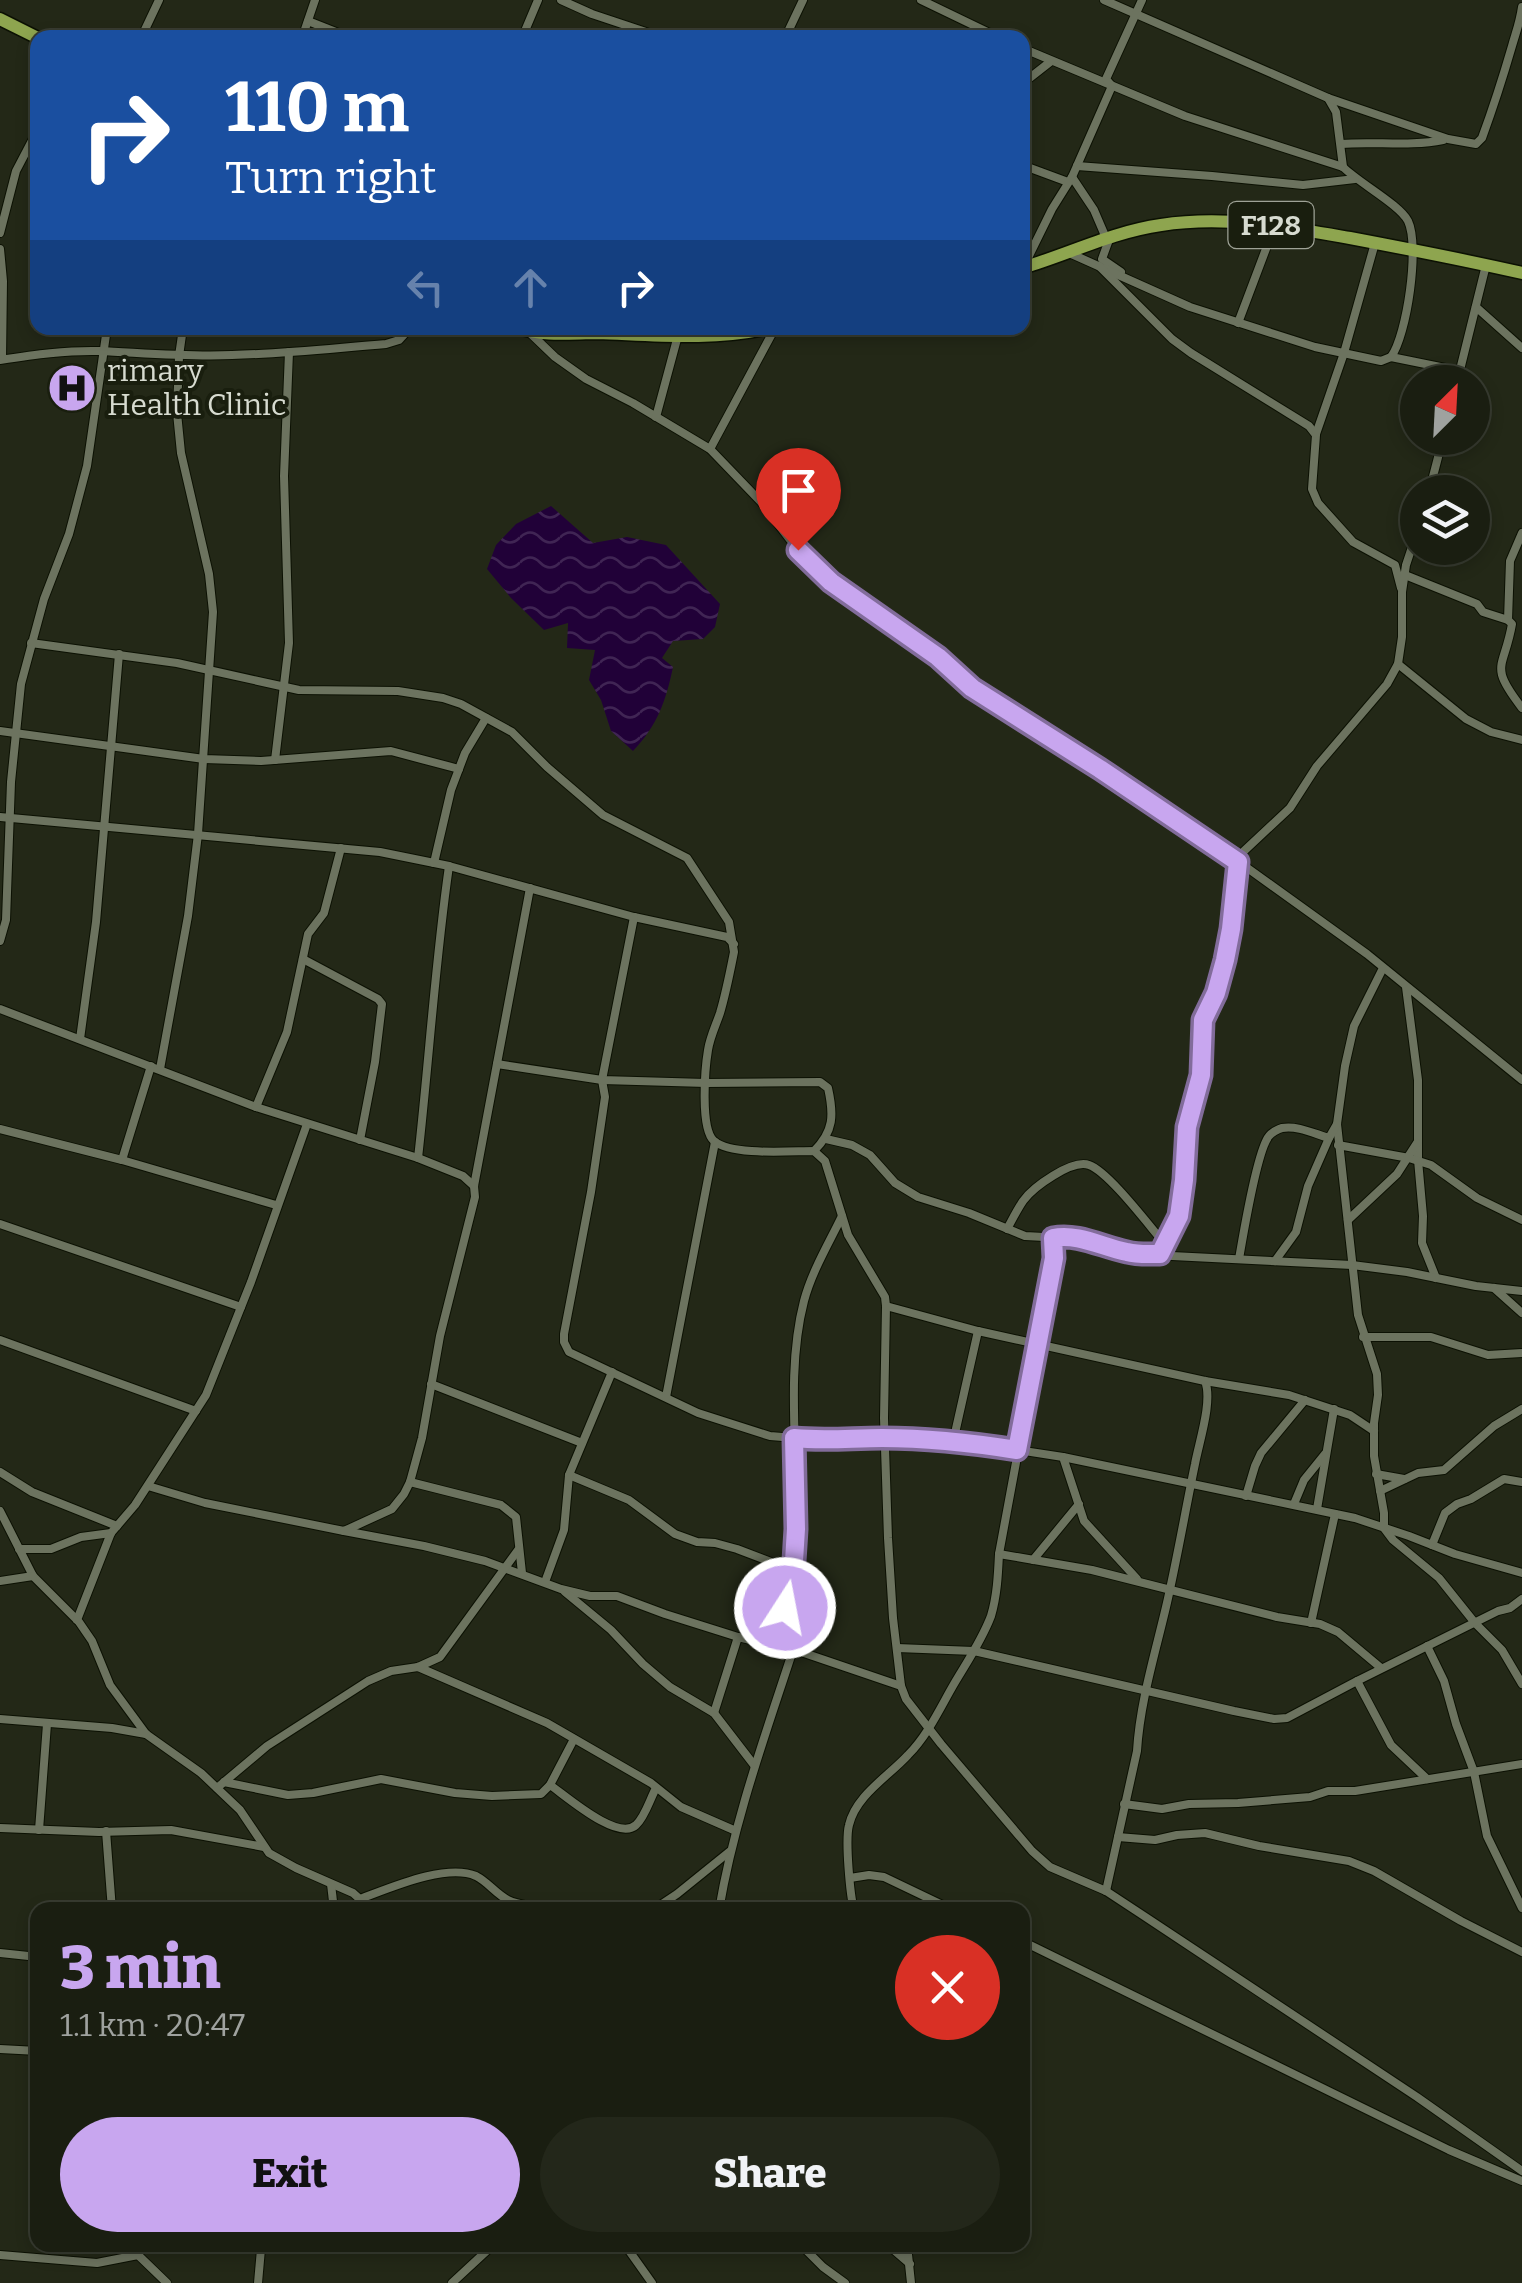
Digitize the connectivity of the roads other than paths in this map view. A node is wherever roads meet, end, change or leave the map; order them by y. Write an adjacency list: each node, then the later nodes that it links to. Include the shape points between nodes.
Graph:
1 (159, 0): 14 (street)
2 (315, 0): 12 (street)
3 (538, 0): 17 (street)
4 (561, 0): 18 (street)
5 (802, 0): 19 (street)
6 (921, 0): 13 (street)
7 (1104, 0): 10 (street)
8 (1142, 0): 10 (street)
9 (1522, 7): 29 (street, via 1482,138 1476,144)
10 (1136, 14): 26 (street, via 1106,78); 27 (street)
11 (0, 19): 22 (main road)
12 (308, 20): 15 (street); 16 (street)
13 (975, 26): 20 (street); 21 (street)
14 (145, 30)
15 (305, 30)
16 (332, 30)
17 (525, 30)
18 (640, 30)
19 (789, 30)
20 (977, 30)
21 (983, 30)
22 (30, 34)
23 (1030, 52): 24 (street)
24 (1050, 62): 25 (street); 26 (street)
25 (1030, 78)
26 (1112, 86): 32 (street); 33 (street)
27 (1328, 98): 28 (street); 31 (street)
28 (1392, 131): 29 (street); 29 (street, via 1430,143); 31 (street)
29 (1448, 139)
30 (30, 144): 37 (street)
31 (1340, 144): 33 (street)
32 (1076, 166): 35 (street, via 1303,186); 36 (street)
33 (1343, 167): 35 (street)
34 (1030, 168): 36 (street)
35 (1355, 179): 43 (street, via 1408,220)
36 (1070, 180): 40 (street); 45 (street)
37 (2, 208): 39 (street)
38 (1275, 225): 40 (main road, F128, via 1190,222); 41 (main road, F128); 52 (street)
39 (0, 233)
40 (1108, 237): 44 (main road, F128); 50 (street, via 1102,258)
41 (1375, 243): 43 (main road, F128); 62 (street)
42 (0, 249): 65 (street)
43 (1414, 250): 47 (main road, F128); 64 (street, via 1404,324)
44 (1067, 252): 46 (main road, F128); 48 (street)
45 (1030, 254)
46 (1030, 265)
47 (1486, 265): 49 (main road, F128); 51 (street)
48 (1099, 266): 50 (street); 69 (street, via 1191,353)
49 (1522, 272)
50 (1132, 280): 52 (street)
51 (1476, 307): 59 (street); 67 (street)
52 (1238, 322): 62 (street)
53 (106, 335): 60 (street)
54 (182, 335): 63 (street)
55 (404, 335): 61 (street, via 386,344)
56 (530, 335): 68 (street, via 586,379)
57 (677, 335): 68 (street)
58 (768, 335): 70 (street)
59 (1522, 348)
60 (104, 351): 63 (street); 65 (street); 76 (street, via 87,466)
61 (289, 352): 63 (street); 80 (street)
62 (1344, 353): 64 (street, via 1381,362); 69 (street)
63 (178, 356): 79 (street, via 181,453 213,612)
64 (1390, 356): 66 (street)
65 (1, 359)
66 (1432, 365)
67 (1462, 365)
68 (656, 417): 70 (street)
69 (1316, 434): 74 (street, via 1312,490 1318,502 1353,542 1395,564)
70 (710, 449): 94 (street, via 831,582 972,688)
71 (1522, 532): 75 (street, via 1510,561)
72 (1408, 565): 73 (street)
73 (1405, 576): 74 (street); 75 (street)
74 (1402, 592): 78 (street)
75 (1508, 620): 81 (street, via 1500,666)
76 (30, 643): 77 (street); 84 (street)
77 (120, 654): 79 (street); 86 (street)
78 (1398, 664): 85 (street, via 1466,719); 94 (street, via 1290,808)
79 (210, 670): 80 (street); 87 (street)
80 (285, 686): 82 (street, via 398,690 444,698); 88 (street)
81 (1522, 708)
82 (486, 718): 89 (street); 100 (street, via 512,732 604,815 687,858 729,922)
83 (0, 731): 84 (street)
84 (15, 733): 86 (street); 90 (street)
85 (1522, 740)
86 (110, 746): 87 (street); 91 (street)
87 (204, 759): 88 (street); 92 (street)
88 (275, 760): 89 (street, via 391,751)
89 (459, 769): 95 (street)
90 (5, 818): 91 (street); 99 (street, via 6,920)
91 (104, 826): 92 (street); 105 (street)
92 (198, 834): 93 (street); 107 (street)
93 (341, 848): 95 (street); 101 (street)
94 (1238, 862): 102 (street); 132 (street, via 1225,960 1203,1020 1179,1216)
95 (434, 863): 96 (street)
96 (449, 866): 97 (street); 121 (street)
97 (530, 888): 98 (street); 106 (street)
98 (634, 917): 100 (street); 108 (street)
99 (0, 941)
100 (734, 944): 110 (street, via 708,1048)
101 (303, 959): 111 (street, via 287,1032); 117 (street, via 382,1004)
102 (1383, 968): 103 (street); 113 (street, via 1354,1026)
103 (1406, 986): 109 (street); 122 (street, via 1418,1080)
104 (0, 1009): 105 (street)
105 (80, 1040): 107 (street)
106 (497, 1064): 108 (street); 124 (street)
107 (156, 1068): 111 (street); 123 (street)
108 (602, 1080): 110 (street); 148 (street, via 594,1173 564,1342 569,1352)
109 (1522, 1080)
110 (706, 1084): 116 (street, via 820,1082 831,1101); 118 (street, via 708,1133)
111 (256, 1107): 112 (street)
112 (306, 1124): 117 (street); 125 (street)
113 (1337, 1124): 115 (street); 119 (street)
114 (0, 1130): 123 (street)
115 (1328, 1138): 134 (street, via 1284,1127 1270,1133); 135 (street, via 1296,1232)
116 (826, 1139): 120 (street); 130 (street, via 870,1155 895,1184 918,1197)
117 (360, 1140): 121 (street)
118 (715, 1142): 120 (street); 151 (street)
119 (1338, 1145): 122 (street); 127 (street)
120 (814, 1151): 126 (street, via 824,1161)
121 (418, 1158): 124 (street)
122 (1413, 1159): 127 (street); 128 (street); 137 (street, via 1422,1243)
123 (122, 1160): 125 (street)
124 (474, 1186): 150 (street)
125 (276, 1205): 141 (street)
126 (842, 1216): 140 (street); 157 (street, via 804,1301)
127 (1348, 1220): 136 (street)
128 (1522, 1220)
129 (0, 1224): 141 (street)
130 (1007, 1228): 131 (street); 132 (street, via 1035,1189 1080,1164 1111,1182)
131 (1053, 1238): 133 (street); 146 (street)
132 (1165, 1244): 133 (street)
133 (1160, 1254): 134 (street)
134 (1238, 1259): 135 (street)
135 (1275, 1262): 136 (street)
136 (1352, 1266): 137 (street); 144 (street)
137 (1436, 1278): 138 (street)
138 (1494, 1288): 139 (street); 142 (street)
139 (1522, 1290)
140 (886, 1306): 143 (street); 158 (street)
141 (241, 1307): 155 (street)
142 (1522, 1313)
143 (978, 1332): 146 (street); 159 (street)
144 (1364, 1337): 147 (street, via 1431,1338 1488,1355); 156 (street, via 1377,1374)
145 (0, 1340): 155 (street)
146 (1038, 1344): 149 (street); 161 (street)
147 (1522, 1353)
148 (612, 1372): 151 (street); 160 (street)
149 (1205, 1381): 152 (street); 170 (street)
150 (432, 1384): 160 (street); 168 (street)
151 (666, 1398): 157 (street, via 770,1436)
152 (1305, 1400): 153 (street); 173 (street, via 1261,1453)
153 (1334, 1409): 156 (street); 162 (street)
154 (1522, 1409): 167 (street, via 1444,1470)
155 (196, 1411): 171 (street)
156 (1374, 1432): 165 (street)
157 (794, 1438): 158 (street); 188 (street)
158 (885, 1438): 159 (street); 204 (street)
159 (953, 1442): 161 (street)
160 (582, 1444): 166 (street)
161 (1017, 1450): 163 (street); 185 (street)
162 (1325, 1454): 175 (street); 176 (street)
163 (1063, 1457): 170 (street); 174 (street)
164 (0, 1472): 180 (street)
165 (1376, 1474): 167 (street); 172 (street)
166 (569, 1475): 188 (street, via 629,1500 675,1534); 194 (street, via 564,1530)
167 (1404, 1479): 172 (street)
168 (410, 1482): 181 (street, via 392,1509); 184 (street, via 501,1505 516,1517)
169 (1522, 1482): 182 (street, via 1504,1479 1457,1504)
170 (1191, 1485): 173 (street); 196 (street)
171 (148, 1486): 180 (street); 181 (street)
172 (1380, 1490): 179 (street)
173 (1246, 1496): 175 (street)
174 (1078, 1504): 186 (street); 192 (street, via 1086,1524)
175 (1294, 1504): 176 (street)
176 (1317, 1509): 178 (street)
177 (0, 1511): 183 (street)
178 (1335, 1514): 179 (street); 199 (street)
179 (1384, 1528): 182 (street); 200 (street, via 1439,1578)
180 (114, 1530): 183 (street, via 50,1548); 198 (street)
181 (344, 1531): 187 (street)
182 (1432, 1545): 189 (street)
183 (19, 1549): 191 (street)
184 (518, 1550): 187 (street); 190 (street)
185 (998, 1554): 186 (street); 206 (street, via 991,1615)
186 (1033, 1560): 192 (street)
187 (507, 1568): 190 (street); 207 (street, via 440,1658)
188 (792, 1570): 202 (street)
189 (1522, 1572)
190 (522, 1573): 194 (street)
191 (33, 1576): 193 (street); 198 (street)
192 (1139, 1580): 196 (street)
193 (0, 1581)
194 (545, 1582): 195 (street)
195 (561, 1589): 201 (street, via 617,1596); 213 (street, via 670,1687)
196 (1169, 1591): 199 (street); 212 (street)
197 (1522, 1599): 200 (street)
198 (77, 1620): 217 (street, via 110,1685)
199 (1311, 1622): 208 (street, via 1338,1632)
200 (1475, 1623): 203 (street); 210 (street)
201 (738, 1637): 202 (street); 213 (street)
202 (778, 1646): 205 (street)
203 (1428, 1646): 208 (street); 221 (street)
204 (897, 1648): 206 (street); 211 (street)
205 (793, 1650): 211 (street); 220 (street)
206 (974, 1651): 212 (street); 216 (street)
207 (418, 1667): 218 (street); 224 (street, via 368,1681 266,1746)
208 (1381, 1668): 209 (street)
209 (1357, 1680): 212 (street, via 1274,1719); 222 (street, via 1391,1745)
210 (1522, 1684)
211 (901, 1686): 216 (street)
212 (1146, 1690): 226 (street)
213 (714, 1713): 220 (street)
214 (0, 1719): 215 (street)
215 (48, 1724): 217 (street); 228 (street)
216 (928, 1728): 234 (street, via 856,1810 849,1825); 236 (street, via 1032,1851 1050,1867)
217 (146, 1734): 224 (street)
218 (574, 1739): 223 (street); 225 (street)
219 (1522, 1764): 221 (street)
220 (754, 1765): 229 (street)
221 (1474, 1772): 222 (street); 246 (street, via 1487,1836)
222 (1427, 1779): 226 (street, via 1284,1800 1162,1809)
223 (550, 1784): 224 (street, via 541,1794 492,1796 381,1779 288,1795); 225 (street, via 621,1829 637,1824)
224 (221, 1785): 232 (street)
225 (656, 1788): 229 (street)
226 (1124, 1804): 231 (street)
227 (0, 1828): 228 (street)
228 (39, 1830): 230 (street)
229 (736, 1830): 233 (street)
230 (106, 1832): 232 (street, via 171,1830); 238 (street)
231 (1118, 1836): 236 (street); 248 (street, via 1155,1840 1205,1833 1349,1861)
232 (266, 1847): 235 (street)
233 (731, 1850): 242 (street); 243 (street)
234 (850, 1878): 244 (street); 245 (street, via 884,1877)
235 (331, 1884): 237 (street); 239 (street)
236 (1106, 1892): 253 (street)
237 (360, 1899): 240 (street); 241 (street, via 461,1871)
238 (111, 1902)
239 (333, 1902)
240 (363, 1902)
241 (516, 1902)
242 (664, 1902)
243 (721, 1902)
244 (853, 1902)
245 (936, 1902)
246 (1522, 1908)
247 (1030, 1945): 254 (street)
248 (1522, 1952)
249 (0, 1953): 250 (street)
250 (30, 1956)
251 (0, 2049): 252 (street)
252 (30, 2051)
253 (1522, 2171)
254 (1522, 2181)
255 (0, 2244): 263 (street)
256 (137, 2252): 264 (street)
257 (261, 2252): 267 (street)
258 (485, 2252): 268 (street)
259 (630, 2252): 269 (street)
260 (809, 2252): 270 (street)
261 (896, 2252): 265 (street)
262 (908, 2252): 265 (street)
263 (2, 2255): 264 (street, via 96,2263)
264 (138, 2256): 266 (street)
265 (910, 2264): 271 (street)
266 (167, 2283)
267 (258, 2283)
268 (452, 2283)
269 (652, 2283)
270 (845, 2283)
271 (912, 2283)

